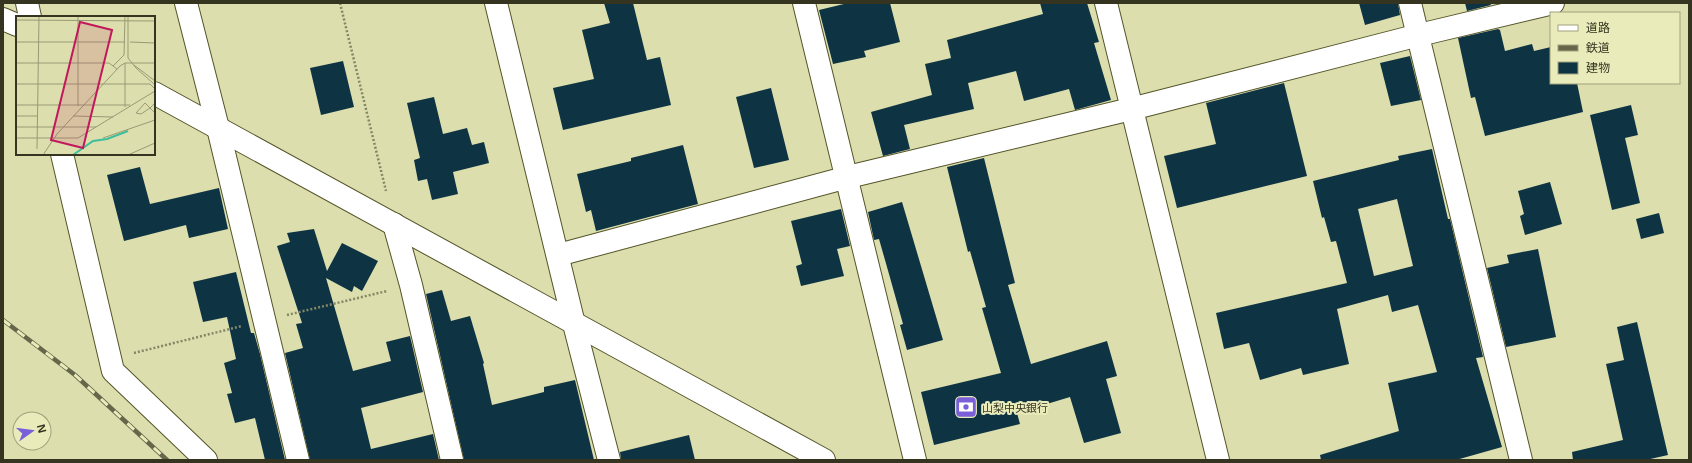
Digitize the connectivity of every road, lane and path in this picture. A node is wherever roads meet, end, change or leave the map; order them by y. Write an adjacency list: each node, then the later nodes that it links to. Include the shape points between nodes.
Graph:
1 (27, 3): 9 (street)
2 (186, 3): 15 (street)
3 (340, 3): 18 (path)
4 (496, 3): 19 (street)
5 (804, 3): 17 (street)
6 (1106, 3): 14 (street)
7 (1410, 3): 12 (street)
8 (1553, 3): 12 (street)
9 (30, 16)
10 (3, 20): 11 (street)
11 (16, 25)
12 (1419, 35): 14 (street); 28 (street)
13 (155, 94): 15 (street)
14 (1131, 109): 17 (street); 27 (street)
15 (218, 128): 18 (street); 22 (street)
16 (62, 155): 21 (street, via 113,370)
17 (848, 177): 19 (street); 26 (street)
18 (394, 224): 20 (street); 23 (street)
19 (558, 255): 20 (street)
20 (574, 324): 24 (street); 25 (street)
21 (206, 460)
22 (298, 460)
23 (452, 460)
24 (609, 460)
25 (824, 460)
26 (915, 460)
27 (1218, 460)
28 (1521, 460)

